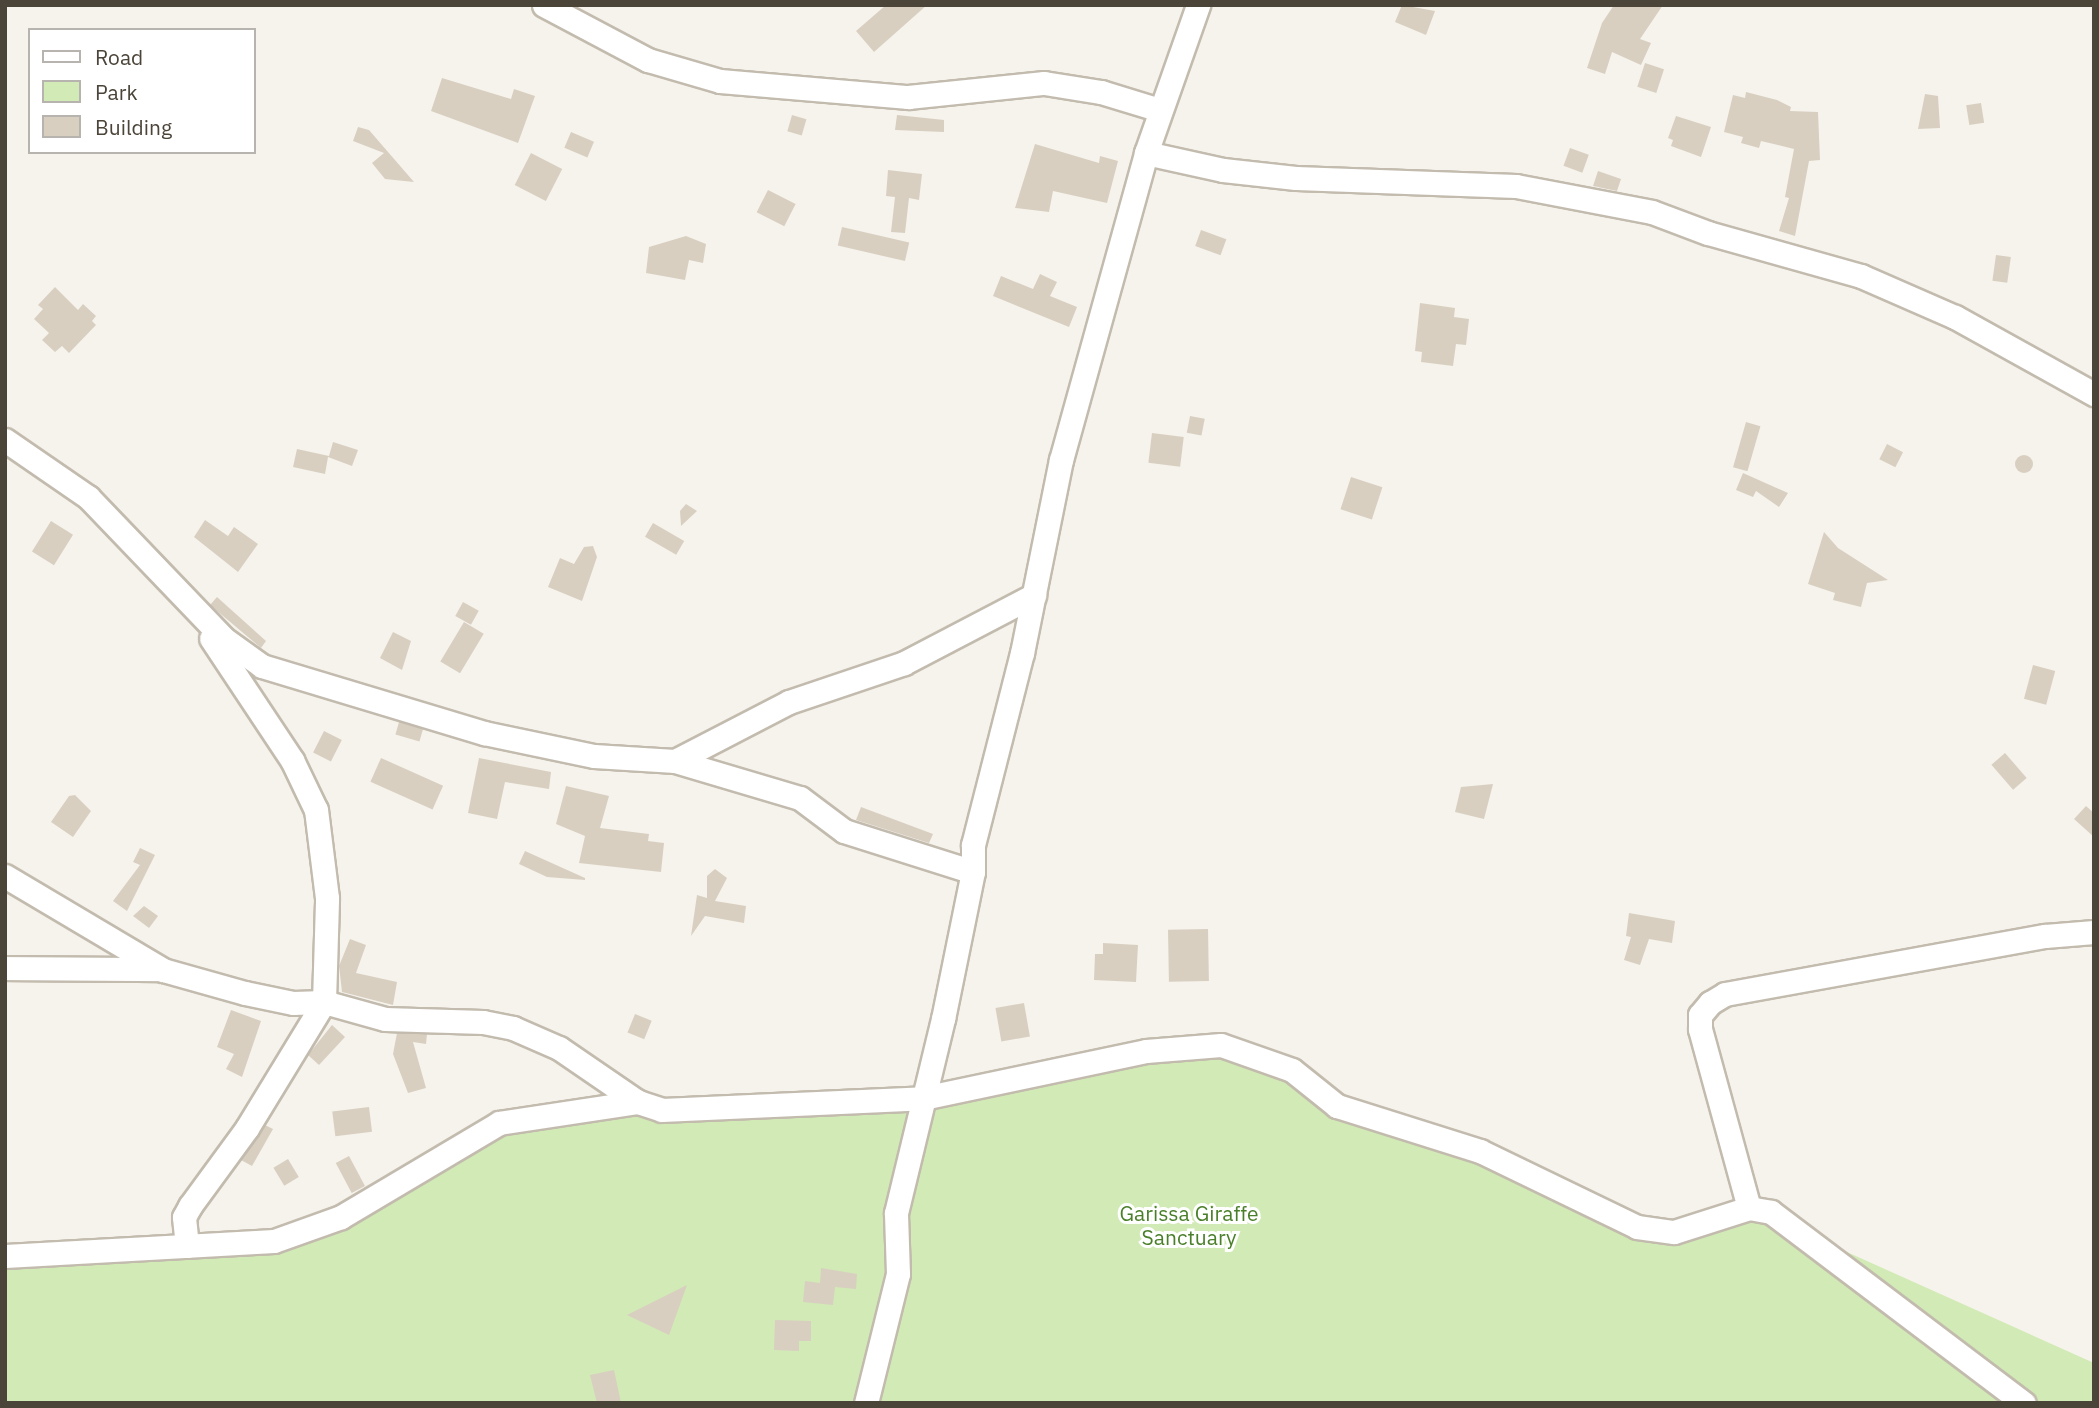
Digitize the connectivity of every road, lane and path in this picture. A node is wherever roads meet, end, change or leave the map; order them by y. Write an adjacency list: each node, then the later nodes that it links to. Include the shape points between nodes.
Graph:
1 (544, 5): 3 (street, via 648,60 720,81 908,97 1044,83 1101,92)
2 (1198, 5): 3 (street)
3 (1160, 110): 4 (street)
4 (1146, 153): 5 (street, via 1223,170 1296,178 1516,186 1652,212 1707,233 1861,276 1955,317); 7 (street, via 1061,460)
5 (2094, 394)
6 (5, 440): 8 (street, via 88,497)
7 (1034, 595): 9 (street, via 904,663 789,702); 10 (street, via 974,845)
8 (190, 606): 9 (street, via 241,653 262,666 303,680 555,749); 15 (street, via 292,760 316,810 327,898)
9 (675, 761): 10 (street, via 800,797 844,831)
10 (973, 872): 16 (street)
11 (5, 876): 14 (street)
12 (2094, 932): 18 (street, via 2046,936 1725,994 1710,1003 1700,1015 1700,1029)
13 (5, 968): 14 (street)
14 (163, 970): 15 (street, via 293,1003)
15 (324, 1002): 17 (street, via 384,1019 483,1022 513,1028 559,1048); 19 (street, via 247,1128 184,1216)
16 (923, 1098): 17 (street, via 670,1111); 18 (street, via 1146,1051 1221,1045 1292,1070 1337,1106 1480,1152 1637,1227 1674,1232); 21 (street, via 896,1213 898,1274)
17 (638, 1102): 19 (street, via 499,1123 414,1178 302,1234 232,1247)
18 (1749, 1208): 22 (street, via 1770,1212 1787,1223)
19 (187, 1246): 20 (street)
20 (5, 1256)
21 (866, 1403)
22 (2024, 1403)

